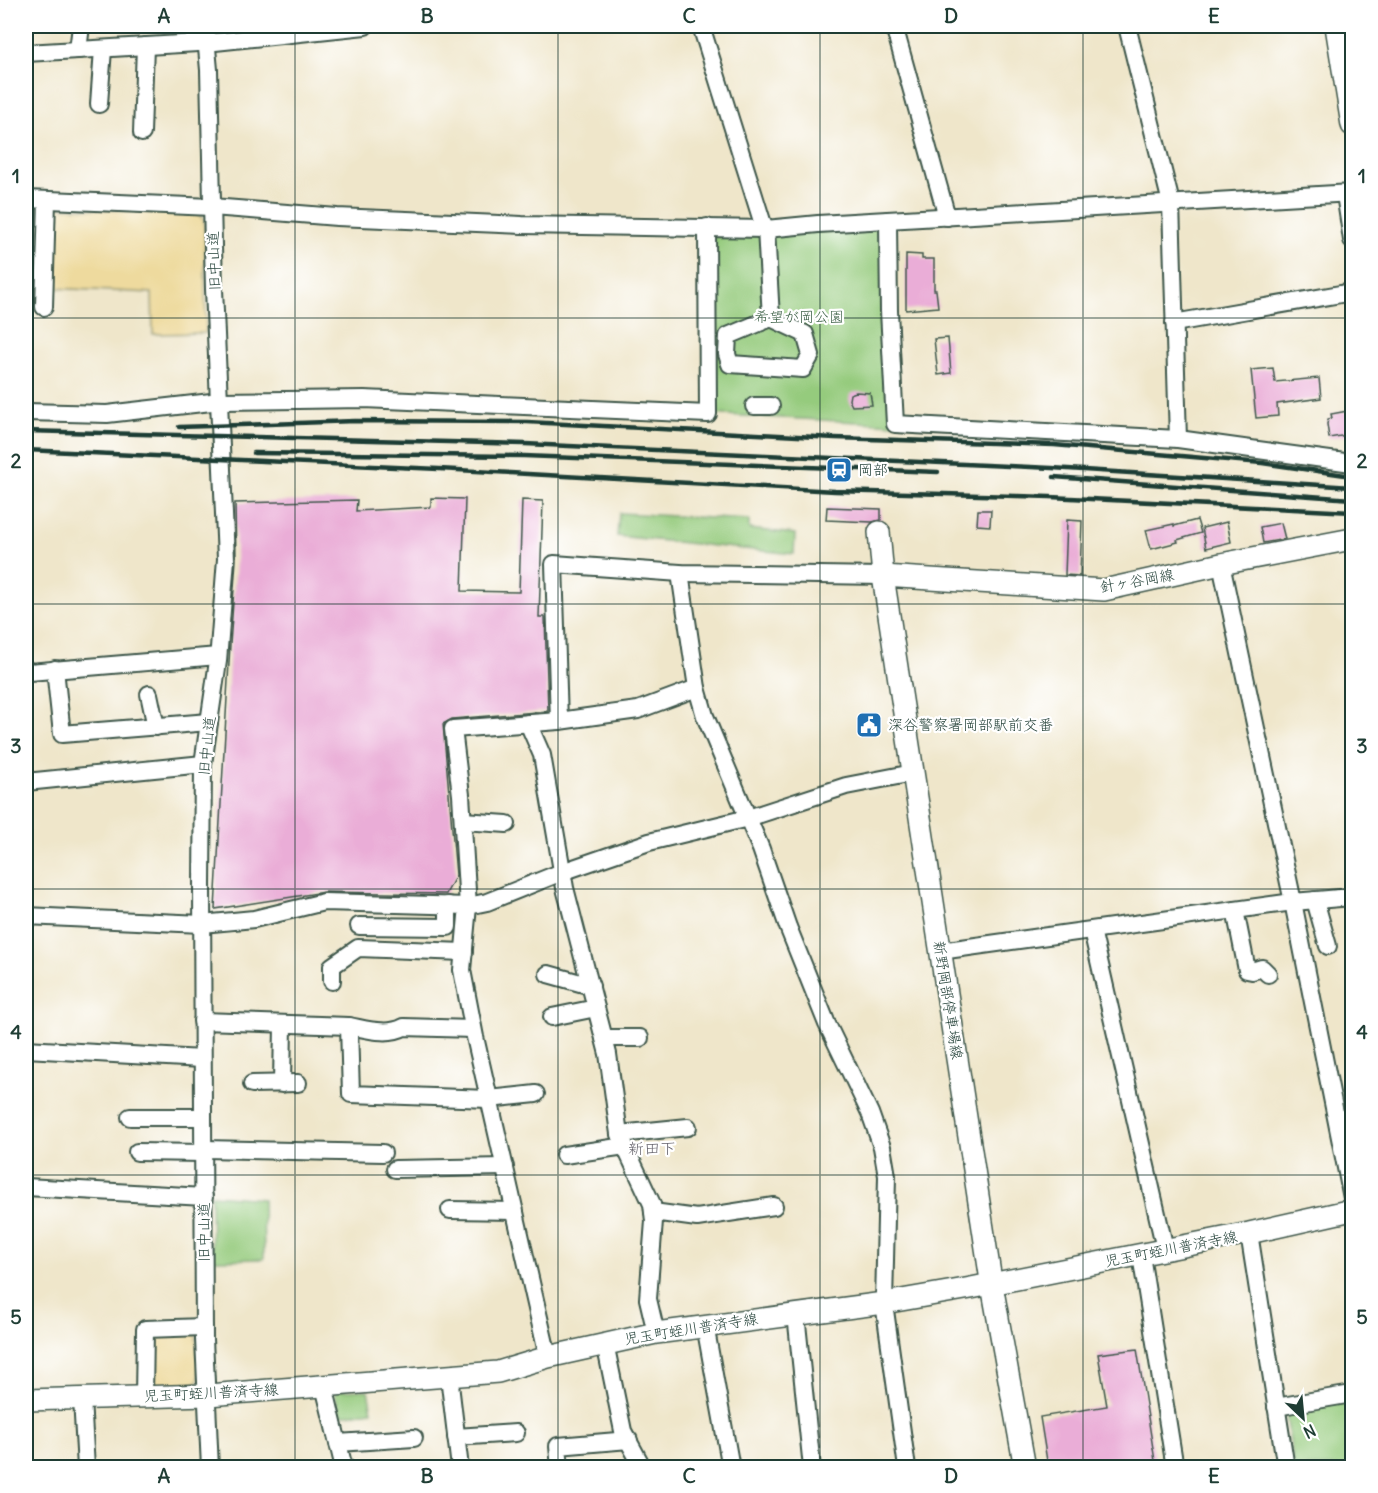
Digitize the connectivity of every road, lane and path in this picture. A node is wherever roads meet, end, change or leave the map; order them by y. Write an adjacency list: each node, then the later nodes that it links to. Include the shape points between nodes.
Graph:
1 (81, 26): 10 (street)
2 (365, 26): 7 (street)
3 (701, 26): 23 (street)
4 (894, 26): 20 (street)
5 (1126, 26): 18 (street)
6 (1336, 26): 13 (main road)
7 (206, 34): 8 (street); 19 (street, 旧中山道)
8 (145, 46): 9 (street); 14 (street)
9 (103, 49): 10 (street); 12 (street)
10 (78, 50): 11 (street)
11 (26, 53)
12 (99, 104)
13 (1353, 124)
14 (142, 133)
15 (1349, 194): 18 (street); 24 (street)
16 (26, 199): 17 (street)
17 (47, 200): 19 (street); 26 (street)
18 (1171, 203): 20 (street); 28 (street)
19 (212, 207): 22 (street, via 510,225); 29 (street, 旧中山道)
20 (947, 217): 21 (street)
21 (888, 220): 23 (street); 33 (street, via 895,424)
22 (707, 227): 23 (street); 29 (street, via 708,414 364,399)
23 (766, 229): 27 (street)
24 (1353, 240)
25 (1353, 292): 28 (street)
26 (44, 307)
27 (771, 318): 27 (street, via 805,334 811,355 803,369 730,364 728,336)
28 (1174, 323): 33 (street)
29 (220, 401): 32 (street, via 107,414); 40 (street, 旧中山道, via 226,559)
30 (754, 406): 31 (street)
31 (771, 406)
32 (26, 412)
33 (1178, 439): 34 (street)
34 (1353, 463)
35 (879, 532): 39 (main road, 新野岡部停車場線)
36 (1353, 539): 37 (main road, 針ヶ谷岡線)
37 (1221, 564): 39 (main road, 針ヶ谷岡線, via 1104,590); 58 (street)
38 (680, 573): 39 (street); 43 (street); 45 (street, via 554,564)
39 (883, 576): 50 (main road, 新野岡部停車場線)
40 (218, 656): 42 (street); 46 (street, 旧中山道)
41 (26, 669): 42 (street)
42 (55, 669): 48 (street, via 62,734)
43 (697, 688): 45 (street, via 638,710); 52 (street)
44 (150, 694): 48 (street)
45 (559, 721): 47 (street)
46 (209, 722): 48 (street); 49 (street, 旧中山道)
47 (528, 723): 53 (street, via 453,729); 55 (street, via 542,755)
48 (156, 727)
49 (204, 764): 51 (street); 63 (street, 旧中山道)
50 (913, 773): 52 (street, via 846,786); 67 (main road, 新野岡部停車場線)
51 (26, 782)
52 (748, 818): 55 (street, via 649,842); 108 (street, via 827,1024 882,1147 886,1176)
53 (463, 821): 54 (street); 60 (street)
54 (507, 824)
55 (562, 872): 60 (street); 72 (street)
56 (1353, 897): 57 (street)
57 (1316, 900): 58 (street); 66 (street)
58 (1293, 902): 61 (street); 98 (street)
59 (448, 905): 60 (street); 63 (street, via 324,902 254,919); 64 (street, via 448,927)
60 (468, 906): 68 (street)
61 (1235, 910): 65 (street); 70 (street, via 1247,970 1262,968)
62 (26, 916): 63 (street)
63 (202, 924): 75 (street, 旧中山道)
64 (359, 926)
65 (1092, 930): 67 (street); 105 (street)
66 (1328, 946)
67 (940, 951): 107 (main road, 新野岡部停車場線)
68 (464, 952): 71 (street, via 358,948 332,966); 78 (street, via 462,970)
69 (548, 974): 72 (street)
70 (1268, 974)
71 (332, 981)
72 (591, 986): 73 (street)
73 (596, 1008): 74 (street); 79 (street)
74 (552, 1017)
75 (202, 1021): 76 (street); 82 (street, 旧中山道)
76 (283, 1024): 77 (street); 83 (street, via 290,1084)
77 (349, 1026): 78 (street, via 395,1032 404,1027); 85 (street, via 351,1094)
78 (473, 1029): 85 (street)
79 (604, 1038): 80 (street); 89 (street)
80 (640, 1038)
81 (26, 1050): 82 (street)
82 (202, 1059): 86 (street, 旧中山道)
83 (252, 1084)
84 (536, 1094): 85 (street)
85 (489, 1099): 94 (street)
86 (203, 1117): 87 (street); 90 (street, 旧中山道)
87 (130, 1118)
88 (688, 1127): 89 (street)
89 (622, 1140): 93 (street); 103 (street)
90 (204, 1151): 91 (street); 92 (street); 97 (street, 旧中山道)
91 (137, 1152)
92 (382, 1154)
93 (564, 1155)
94 (505, 1167): 95 (street); 102 (street)
95 (395, 1169)
96 (26, 1187): 97 (street)
97 (204, 1197): 111 (street, 旧中山道)
98 (1353, 1198)
99 (774, 1206): 103 (street, via 697,1218)
100 (450, 1210): 102 (street)
101 (1353, 1210): 104 (main road, 児玉町蛭川普済寺線)
102 (515, 1211): 114 (street)
103 (653, 1212): 112 (street, via 648,1299)
104 (1249, 1233): 105 (main road, 児玉町蛭川普済寺線); 122 (street)
105 (1165, 1249): 106 (main road, 児玉町蛭川普済寺線)
106 (1141, 1255): 107 (main road, 児玉町蛭川普済寺線); 138 (street)
107 (992, 1285): 108 (main road, 児玉町蛭川普済寺線); 137 (main road, 新野岡部停車場線)
108 (884, 1303): 109 (main road, 児玉町蛭川普済寺線); 136 (street)
109 (796, 1314): 110 (main road, 児玉町蛭川普済寺線); 135 (street)
110 (705, 1325): 112 (main road, 児玉町蛭川普済寺線); 134 (street)
111 (204, 1327): 118 (street, 旧中山道); 119 (street, via 145,1329)
112 (656, 1333): 113 (main road, 児玉町蛭川普済寺線)
113 (605, 1343): 114 (main road, 児玉町蛭川普済寺線); 126 (street)
114 (549, 1357): 115 (main road, 児玉町蛭川普済寺線, via 498,1372)
115 (449, 1376): 116 (main road, 児玉町蛭川普済寺線); 124 (street)
116 (324, 1386): 118 (main road, 児玉町蛭川普済寺線); 127 (street)
117 (1353, 1394): 122 (street)
118 (208, 1395): 119 (main road, 児玉町蛭川普済寺線); 129 (street, 旧中山道)
119 (144, 1397): 120 (main road, 児玉町蛭川普済寺線)
120 (82, 1399): 121 (main road, 児玉町蛭川普済寺線); 128 (street)
121 (26, 1400)
122 (1276, 1407): 139 (street)
123 (516, 1433): 124 (street)
124 (456, 1437): 131 (street)
125 (414, 1438): 127 (street)
126 (628, 1440): 132 (street, via 558,1446); 133 (street)
127 (338, 1443): 130 (street)
128 (86, 1467)
129 (210, 1467)
130 (344, 1467)
131 (460, 1467)
132 (560, 1467)
133 (642, 1467)
134 (731, 1467)
135 (812, 1467)
136 (907, 1467)
137 (1025, 1467)
138 (1175, 1467)
139 (1286, 1467)

